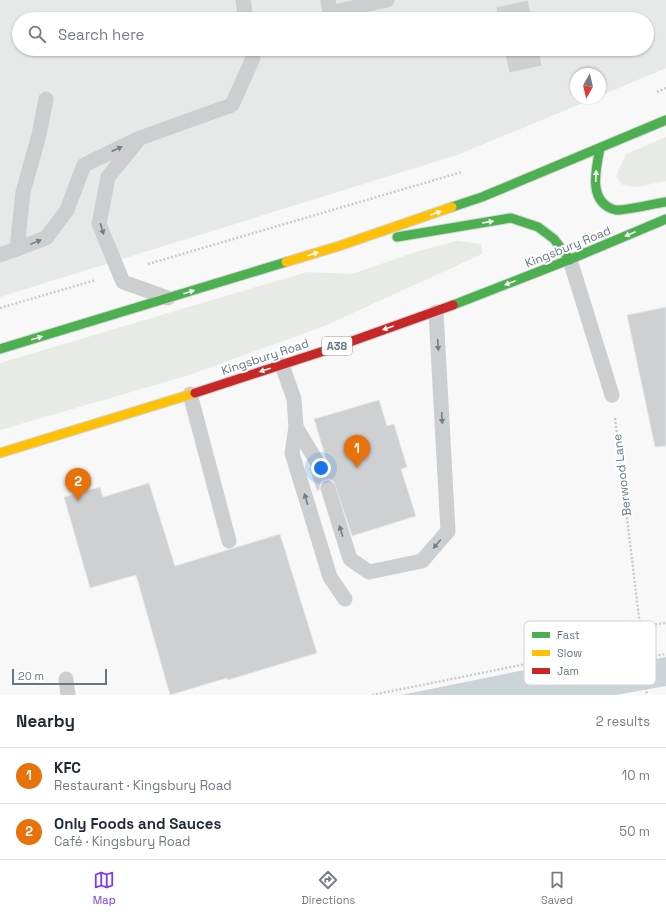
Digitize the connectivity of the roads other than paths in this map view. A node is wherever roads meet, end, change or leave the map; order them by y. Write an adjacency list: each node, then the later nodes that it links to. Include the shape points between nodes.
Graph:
1 (242, 0): 4 (lane)
2 (328, 0): 3 (lane, via 330,12)
3 (387, 0)
4 (245, 12)
5 (253, 56): 8 (lane, via 232,105)
6 (46, 99): 13 (lane, via 24,192)
7 (666, 120): 9 (highway)
8 (140, 138): 13 (lane, one-way to 8, via 46,238 67,210 84,165); 16 (lane, one-way to 16, via 108,177 100,224 123,282)
9 (600, 148): 10 (highway, one-way to 9, via 617,210 604,204 596,192 595,172); 12 (highway, one-way to 9, via 482,197)
10 (666, 202)
11 (666, 219): 15 (highway, Kingsbury Road / A38, one-way to 15)
12 (339, 246): 15 (highway, one-way to 15, via 511,218 538,227 554,239); 16 (highway, one-way to 12)
13 (18, 249): 14 (lane)
14 (0, 255)
15 (570, 260): 17 (highway, Kingsbury Road / A38, one-way to 17); 21 (lane)
16 (168, 298): 18 (highway, one-way to 16)
17 (436, 312): 19 (highway, Kingsbury Road / A38, one-way to 19); 25 (lane, one-way to 25, via 448,531 422,561 369,572 350,558)
18 (0, 349)
19 (282, 365): 20 (highway, Kingsbury Road / A38, one-way to 20); 22 (lane, via 294,399)
20 (190, 394): 23 (highway, Kingsbury Road / A38); 26 (lane)
21 (612, 395)
22 (296, 426): 24 (lane); 27 (lane, one-way to 22, via 330,577 292,453)
23 (0, 453)
24 (317, 462)
25 (328, 488)
26 (229, 540)
27 (345, 600)
28 (66, 680): 29 (lane)
29 (68, 695)

